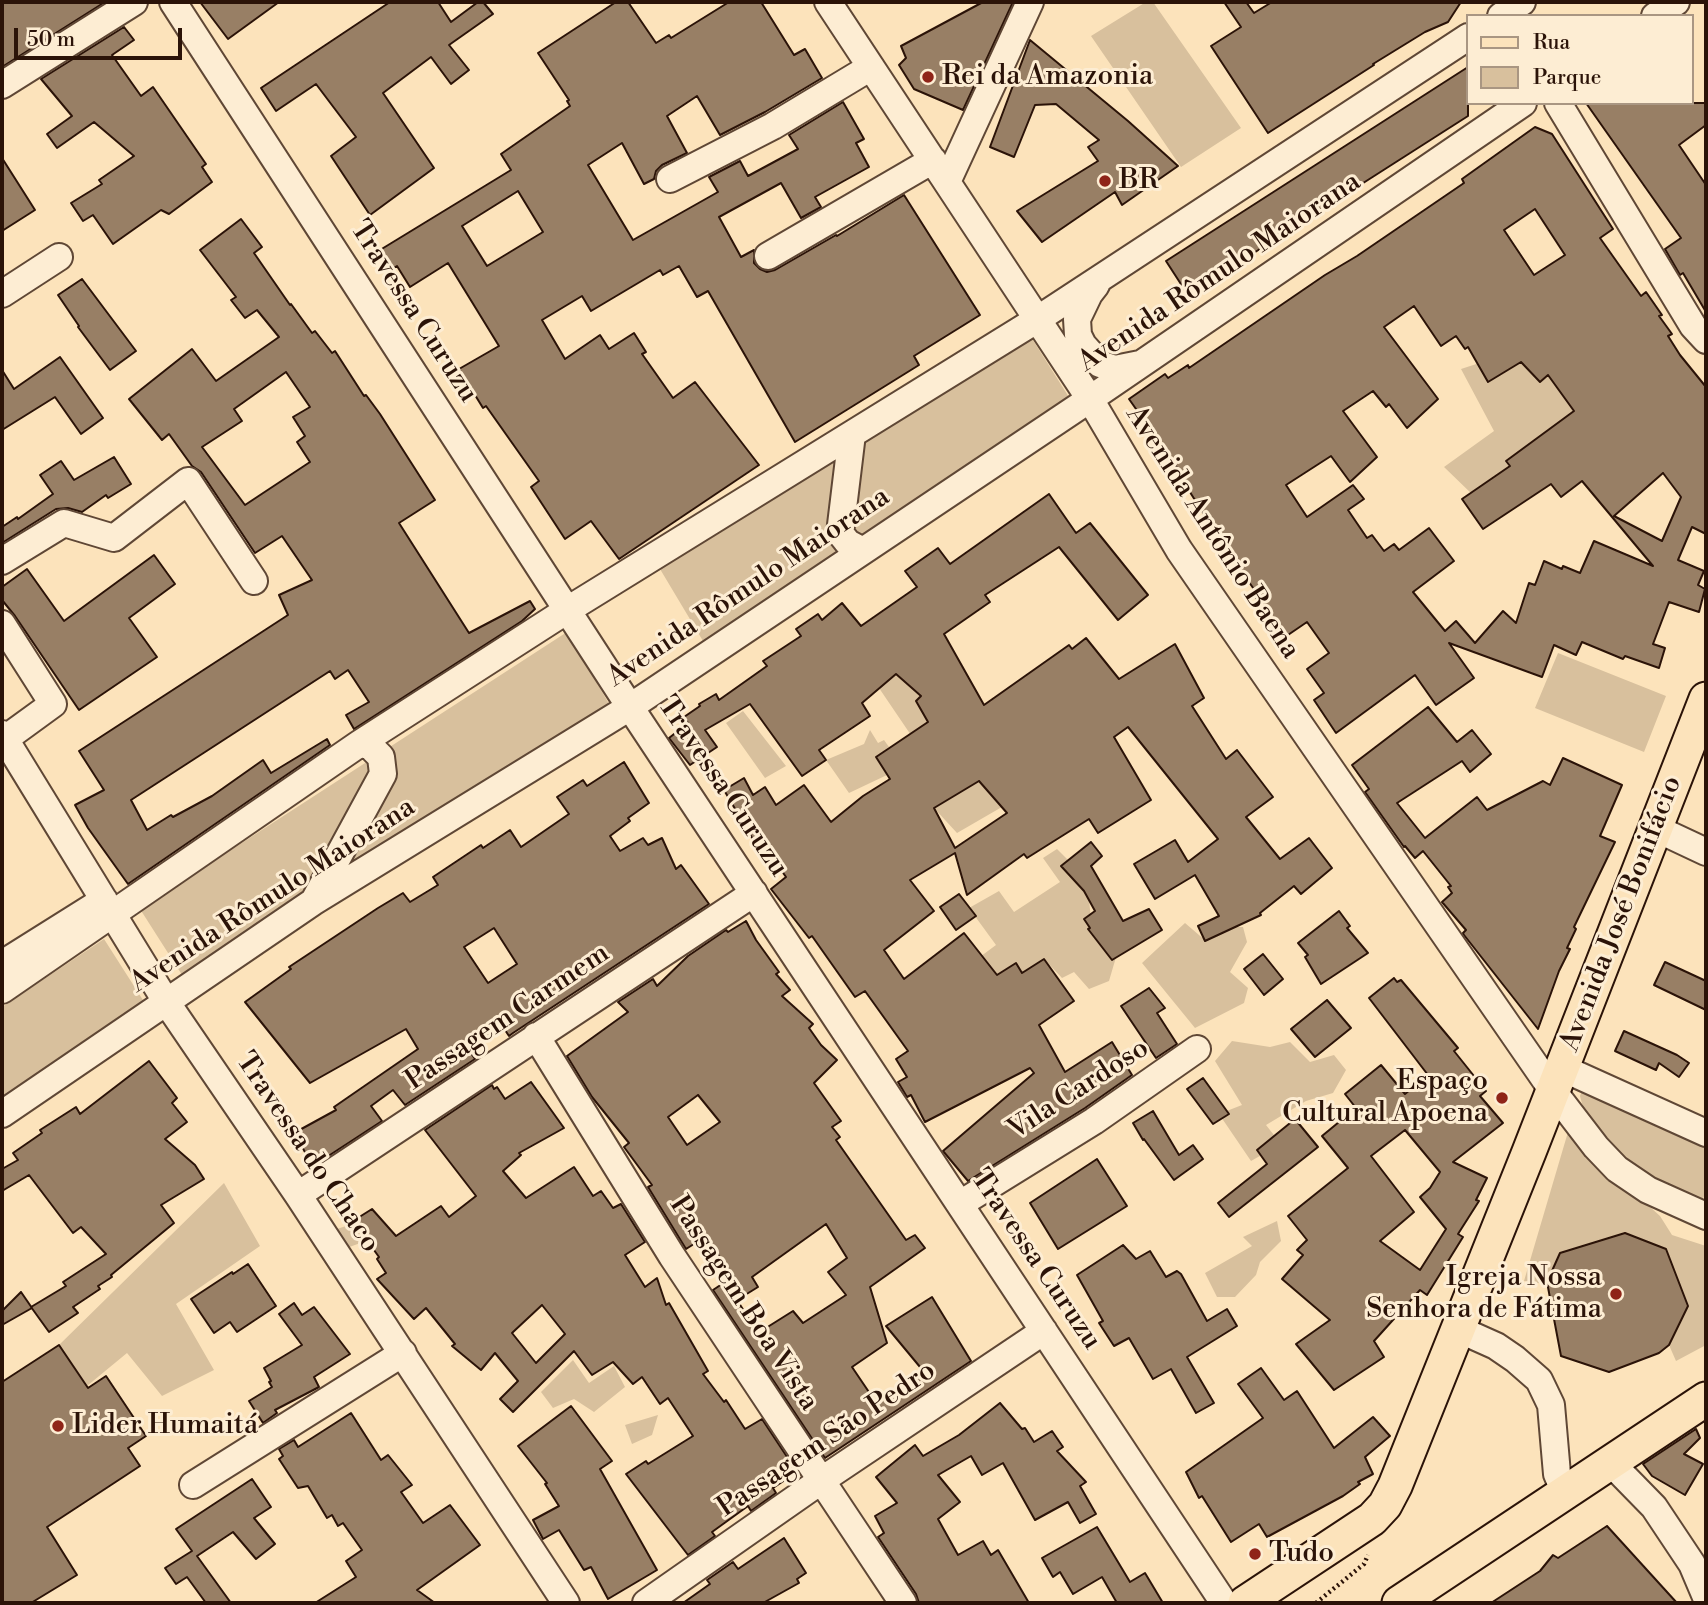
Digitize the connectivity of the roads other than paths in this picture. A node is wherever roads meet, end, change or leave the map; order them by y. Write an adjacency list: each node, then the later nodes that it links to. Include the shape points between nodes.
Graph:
1 (134, 2): 9 (street)
2 (173, 2): 26 (street, Travessa Curuzu)
3 (828, 2): 8 (street, Avenida Antônio Baena)
4 (1030, 2): 12 (street)
5 (1676, 2): 6 (street)
6 (1658, 14)
7 (1466, 38): 16 (street)
8 (871, 67): 12 (street, Avenida Antônio Baena); 13 (street, via 774,126)
9 (2, 85)
10 (1520, 105): 20 (street, Avenida Rômulo Maiorana)
11 (1559, 105): 19 (street, via 1693,326)
12 (940, 171): 14 (street); 18 (street, Avenida Antônio Baena)
13 (670, 179)
14 (768, 256)
15 (60, 257): 17 (street)
16 (1104, 276): 18 (street); 20 (street, via 1077,319 1078,335 1100,364 1115,369)
17 (2, 294)
18 (1038, 319): 21 (street, Avenida Antônio Baena); 22 (street)
19 (1706, 340)
20 (1142, 364): 21 (street, Avenida Rômulo Maiorana)
21 (1090, 399): 23 (street, Avenida Rômulo Maiorana); 42 (street, Avenida Antônio Baena, via 1179,550)
22 (852, 434): 23 (street, via 840,533); 26 (street)
23 (861, 550): 29 (street, Avenida Rômulo Maiorana)
24 (2, 561): 25 (street, via 64,523 114,538 188,481)
25 (254, 581)
26 (569, 609): 29 (street, Travessa Curuzu); 31 (street)
27 (2, 624): 30 (street, via 53,704)
28 (1706, 699): 32 (main road, Avenida José Bonifácio)
29 (630, 707): 34 (street, Travessa Curuzu); 35 (street, Avenida Rômulo Maiorana)
30 (4, 737): 36 (street, Travessa do Chaco)
31 (359, 744): 35 (street, via 370,746 382,757 383,774); 36 (street)
32 (1655, 828): 33 (street); 42 (main road, Avenida José Bonifácio)
33 (1706, 852)
34 (754, 893): 40 (street, Passagem Carmem); 46 (street, Travessa Curuzu)
35 (313, 902): 39 (street, Avenida Rômulo Maiorana)
36 (108, 908): 37 (street); 38 (street); 39 (street, Travessa do Chaco)
37 (2, 964)
38 (2, 990)
39 (167, 1003): 43 (street, Avenida Rômulo Maiorana); 45 (street, Travessa do Chaco)
40 (536, 1036): 45 (street, Passagem Carmem); 53 (street, Passagem Boa Vista, via 672,1256)
41 (1197, 1049): 46 (street, Vila Cardoso, via 1094,1121)
42 (1557, 1079): 44 (street); 47 (street, Avenida Antônio Baena, via 1596,1147 1617,1169 1648,1190); 48 (main road, Avenida José Bonifácio)
43 (2, 1114)
44 (1706, 1133)
45 (298, 1195): 50 (street, Travessa do Chaco)
46 (960, 1204): 49 (street, Travessa Curuzu)
47 (1705, 1212)
48 (1458, 1329): 55 (street, via 1496,1346 1539,1380 1552,1405 1557,1474); 61 (main road, Avenida José Bonifácio, via 1385,1505 1360,1529)
49 (1044, 1331): 53 (street, Passagem São Pedro); 60 (street, Travessa Curuzu)
50 (403, 1353): 54 (street); 57 (street, Travessa do Chaco)
51 (1706, 1399): 52 (main road)
52 (1610, 1462): 55 (main road); 56 (street, via 1654,1507 1692,1564)
53 (822, 1480): 58 (street, Passagem São Pedro); 59 (street, Passagem Boa Vista)
54 (193, 1485)
55 (1565, 1493): 62 (main road)
56 (1706, 1597)
57 (566, 1603)
58 (646, 1603)
59 (903, 1603)
60 (1224, 1603)
61 (1245, 1603)
62 (1399, 1603)

